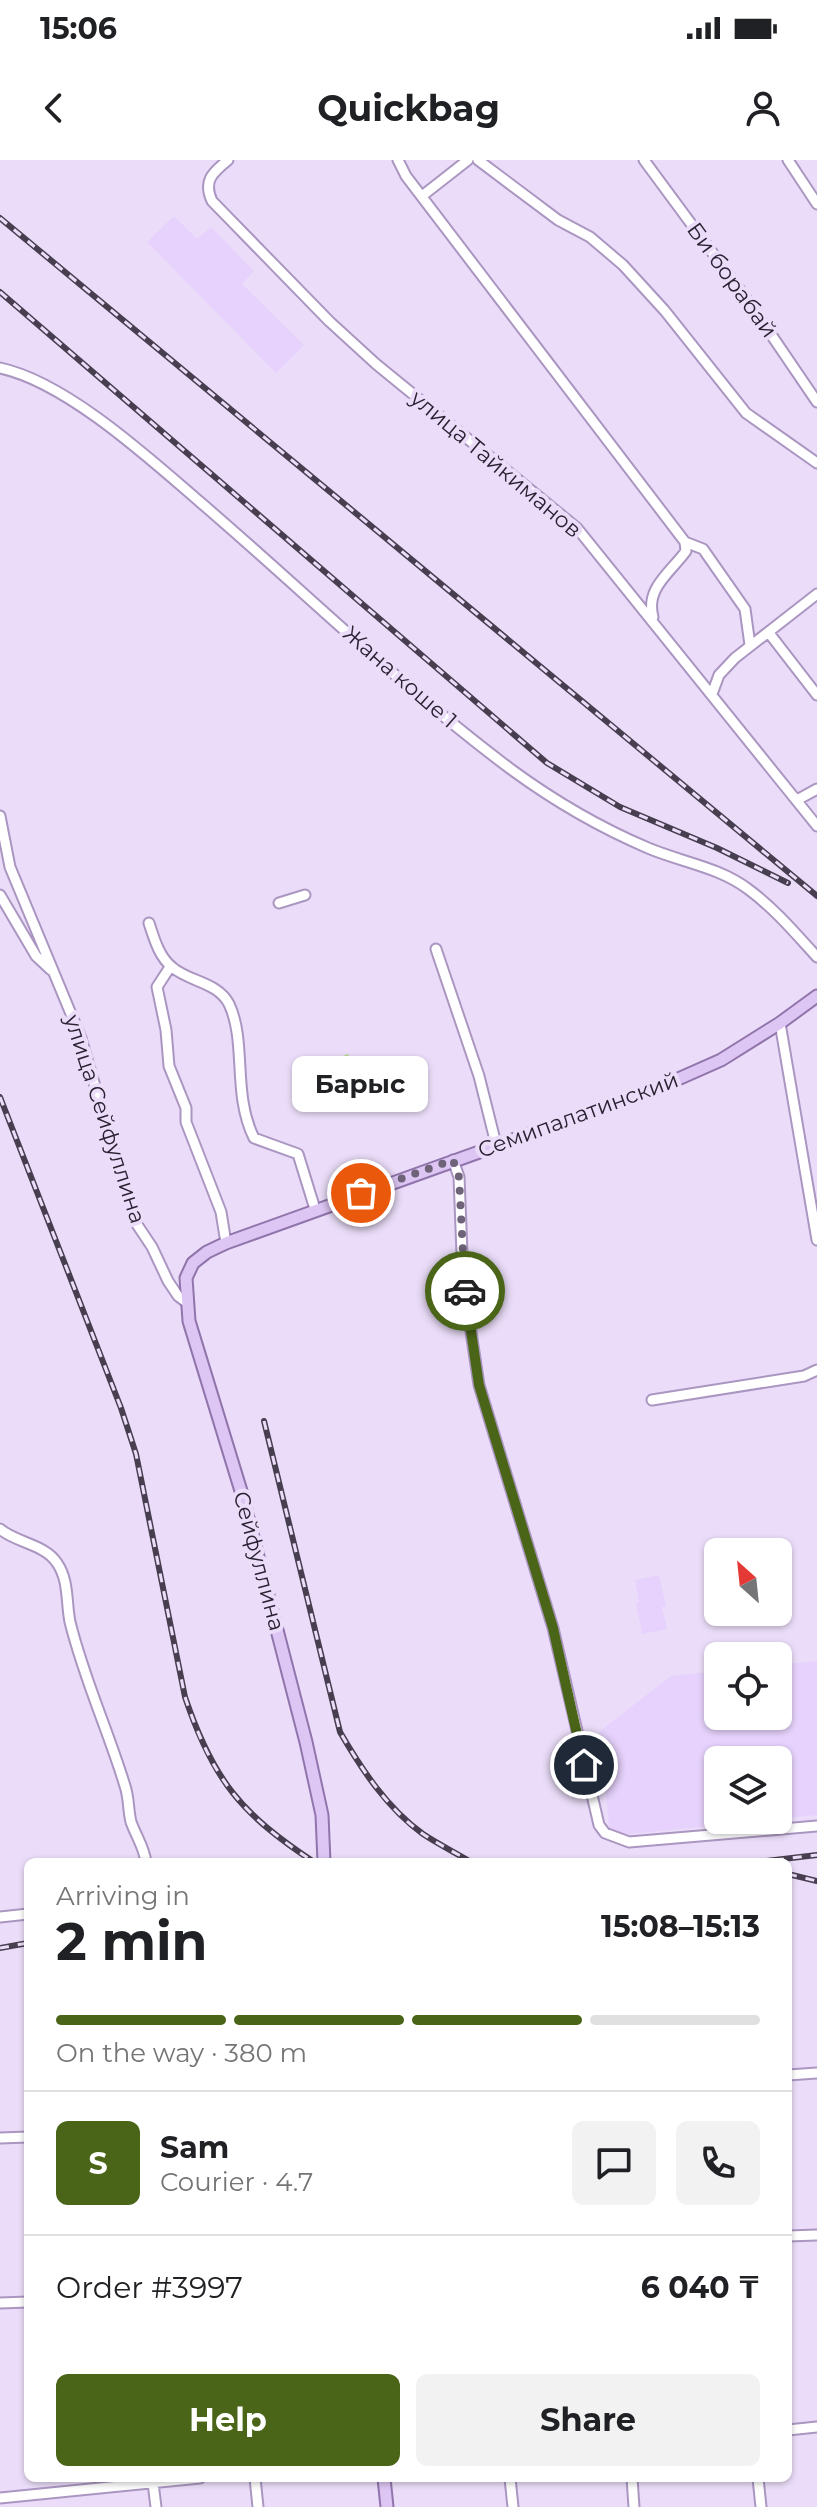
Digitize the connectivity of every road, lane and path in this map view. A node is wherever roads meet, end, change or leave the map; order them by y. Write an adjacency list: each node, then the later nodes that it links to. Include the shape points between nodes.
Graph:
1 (228, 160): 14 (street, улица Тайкиманов, via 208,180 212,201 364,353 577,528)
2 (398, 160): 7 (street)
3 (468, 160): 7 (street)
4 (478, 160): 11 (street, via 623,265 746,413)
5 (644, 160): 10 (street, Би борабай)
6 (788, 160): 8 (street)
7 (422, 196): 12 (street)
8 (817, 204)
9 (0, 368): 28 (street, Жана коше 1, via 28,377 131,443 431,706 513,771 588,819 749,889)
10 (817, 402)
11 (817, 463)
12 (685, 542): 14 (street, via 686,551 654,589 650,607); 16 (street, via 703,549 745,609)
13 (817, 594): 15 (street)
14 (655, 625): 17 (street, улица Тайкиманов)
15 (769, 633): 16 (street); 18 (street)
16 (750, 645): 17 (street, via 719,675)
17 (712, 694): 20 (street, улица Тайкиманов)
18 (817, 695)
19 (817, 789): 20 (street)
20 (797, 800): 22 (street, улица Тайкиманов)
21 (0, 816): 30 (street, улица Сейфуллина, via 10,867)
22 (817, 826)
23 (0, 895): 30 (street, улица Сейфуллина, via 36,956)
24 (305, 895): 25 (street)
25 (279, 903)
26 (149, 923): 29 (street)
27 (436, 949): 33 (street)
28 (817, 957)
29 (170, 967): 35 (street, via 225,996 235,1022 246,1123 254,1138 298,1154); 37 (street, via 157,987 169,1066 221,1212)
30 (53, 973): 39 (street, улица Сейфуллина, via 81,1038 134,1220)
31 (817, 996): 32 (main road, Семипалатинский)
32 (780, 1023): 33 (main road, Семипалатинский, via 721,1060 660,1087); 36 (street)
33 (496, 1144): 34 (main road, Семипалатинский)
34 (453, 1160): 35 (main road, Семипалатинский); 43 (street, via 459,1177 463,1279 479,1385 551,1620 599,1825 617,1840 629,1842)
35 (315, 1209): 37 (main road, Семипалатинский)
36 (817, 1240)
37 (226, 1243): 38 (main road, Семипалатинский)
38 (193, 1263): 39 (main road, Сейфуллина, via 186,1278)
39 (186, 1302): 45 (main road, Сейфуллина, via 306,1742 322,1815)
40 (817, 1370): 41 (street)
41 (652, 1400)
42 (0, 1529): 44 (street, via 55,1558 63,1573 89,1690)
43 (817, 1826)
44 (146, 1858)
45 (324, 1858)
46 (24, 1914): 47 (street)
47 (0, 1917)
48 (817, 2073): 49 (street)
49 (792, 2075)
50 (24, 2137): 51 (street)
51 (0, 2138)
52 (817, 2235): 53 (street)
53 (792, 2236)
54 (24, 2302): 55 (street)
55 (0, 2303)
56 (817, 2427): 57 (street)
57 (792, 2430)
58 (76, 2482): 66 (street)
59 (159, 2482): 65 (street)
60 (255, 2482): 71 (street)
61 (384, 2482): 72 (main road)
62 (510, 2482): 73 (street)
63 (632, 2482): 74 (street)
64 (758, 2482): 75 (street)
65 (153, 2483): 66 (street); 70 (street)
66 (77, 2490): 67 (street)
67 (41, 2494): 68 (street); 69 (street)
68 (0, 2498)
69 (42, 2507)
70 (156, 2507)
71 (258, 2507)
72 (387, 2507)
73 (513, 2507)
74 (634, 2507)
75 (761, 2507)

